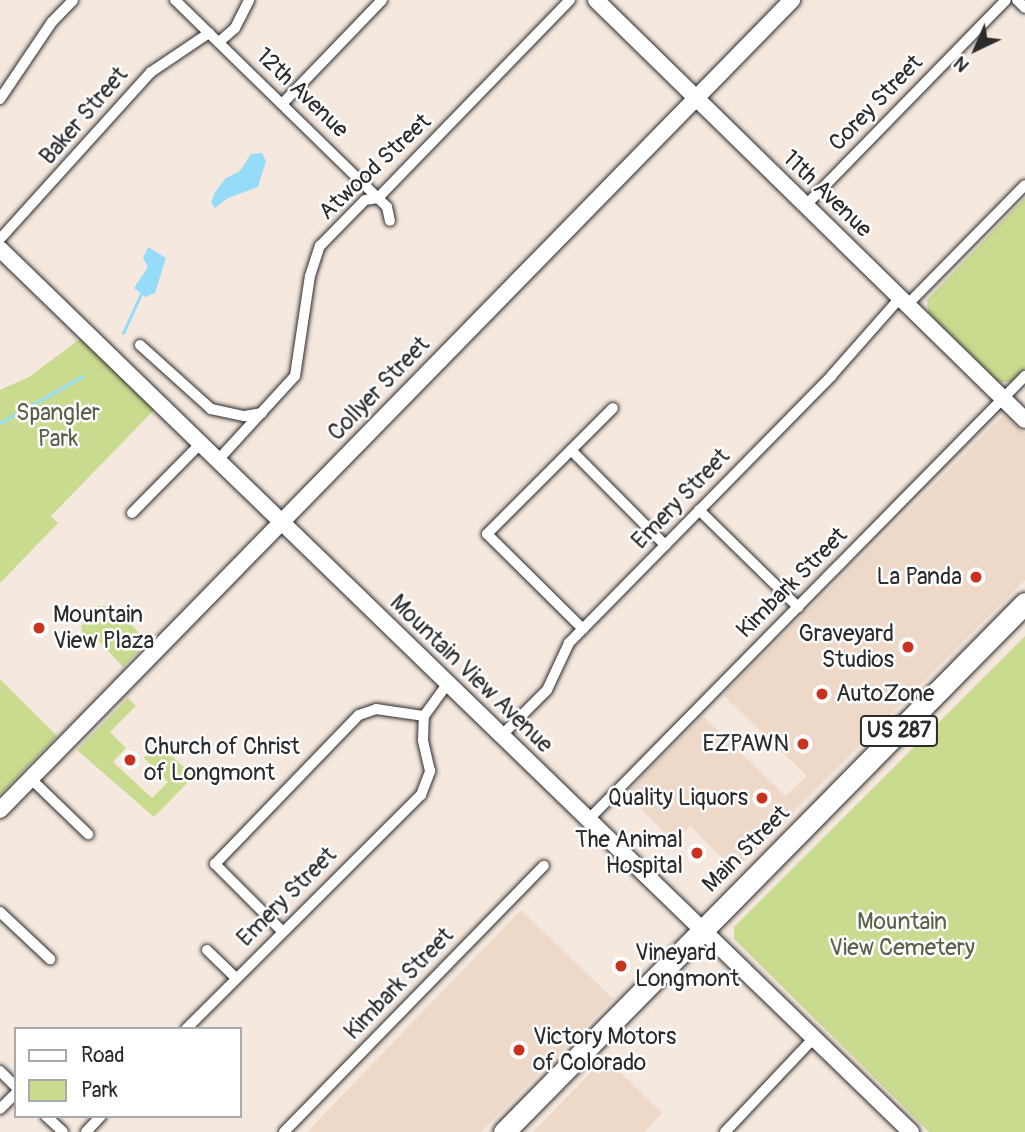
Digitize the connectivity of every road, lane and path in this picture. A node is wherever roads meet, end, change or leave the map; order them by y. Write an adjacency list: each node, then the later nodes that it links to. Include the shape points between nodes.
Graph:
1 (73, 0): 14 (street, via 52,22)
2 (175, 0): 11 (street, 12th Avenue)
3 (249, 0): 12 (street, via 235,28)
4 (382, 0): 15 (street)
5 (570, 0): 17 (street, Atwood Street)
6 (596, 0): 13 (street, 11th Avenue)
7 (792, 0): 13 (street, Collyer Street)
8 (1006, 0): 18 (street, Corey Street)
9 (1017, 0): 10 (street)
10 (1025, 8)
11 (209, 33): 12 (street, 12th Avenue); 20 (street, Baker Street, via 151,72)
12 (219, 42): 15 (street, 12th Avenue)
13 (696, 98): 18 (street, 11th Avenue); 34 (street, Collyer Street)
14 (0, 99)
15 (282, 104): 17 (street, 12th Avenue)
16 (1025, 185): 22 (street, Emery Street)
17 (378, 198): 19 (street, 12th Avenue, via 387,207); 27 (street, Atwood Street, via 365,200 320,246 310,276 301,364)
18 (806, 205): 22 (street, 11th Avenue)
19 (390, 222)
20 (0, 239)
21 (0, 249): 29 (street, Mountain View Avenue)
22 (904, 301): 25 (street, 11th Avenue); 32 (street, Emery Street)
23 (140, 345): 27 (street, via 211,408 245,416)
24 (1025, 376): 25 (street, Kimbark Street)
25 (1002, 398): 28 (street, 11th Avenue); 37 (street, Kimbark Street)
26 (613, 408): 30 (street)
27 (262, 412): 31 (street, Atwood Street)
28 (1025, 420)
29 (201, 443): 31 (street, Mountain View Avenue); 33 (street)
30 (570, 450): 35 (street); 38 (street, via 487,534)
31 (218, 460): 34 (street, Mountain View Avenue)
32 (699, 510): 35 (street, Emery Street); 37 (street)
33 (132, 513)
34 (281, 522): 39 (street, Mountain View Avenue); 42 (street, Collyer Street)
35 (666, 545): 38 (street, Emery Street)
36 (1025, 603): 48 (highway, Main Street / US 287)
37 (798, 607): 44 (street, Kimbark Street)
38 (583, 629): 41 (street, Emery Street, via 569,643 547,690)
39 (448, 683): 40 (street); 41 (street, Mountain View Avenue)
40 (424, 716): 49 (street, Emery Street, via 422,740 430,771 421,795); 49 (street, via 376,709 359,715 215,864)
41 (502, 735): 44 (street, Mountain View Avenue)
42 (30, 778): 43 (street, Collyer Street); 45 (street)
43 (0, 810)
44 (589, 819): 48 (street, Mountain View Avenue)
45 (88, 834)
46 (544, 866): 63 (street, Kimbark Street)
47 (0, 912): 51 (street)
48 (703, 930): 54 (street, Mountain View Avenue); 64 (highway, Main Street / US 287)
49 (282, 931): 52 (street, Emery Street)
50 (207, 950): 52 (street)
51 (50, 959)
52 (236, 978): 53 (street, Emery Street)
53 (188, 1027)
54 (814, 1038): 65 (street); 66 (street, Mountain View Avenue)
55 (0, 1071): 56 (street)
56 (14, 1085)
57 (14, 1095): 58 (street)
58 (0, 1110)
59 (48, 1118): 61 (street)
60 (99, 1118): 62 (street)
61 (62, 1132)
62 (86, 1132)
63 (284, 1132)
64 (504, 1132)
65 (725, 1132)
66 (911, 1132)

